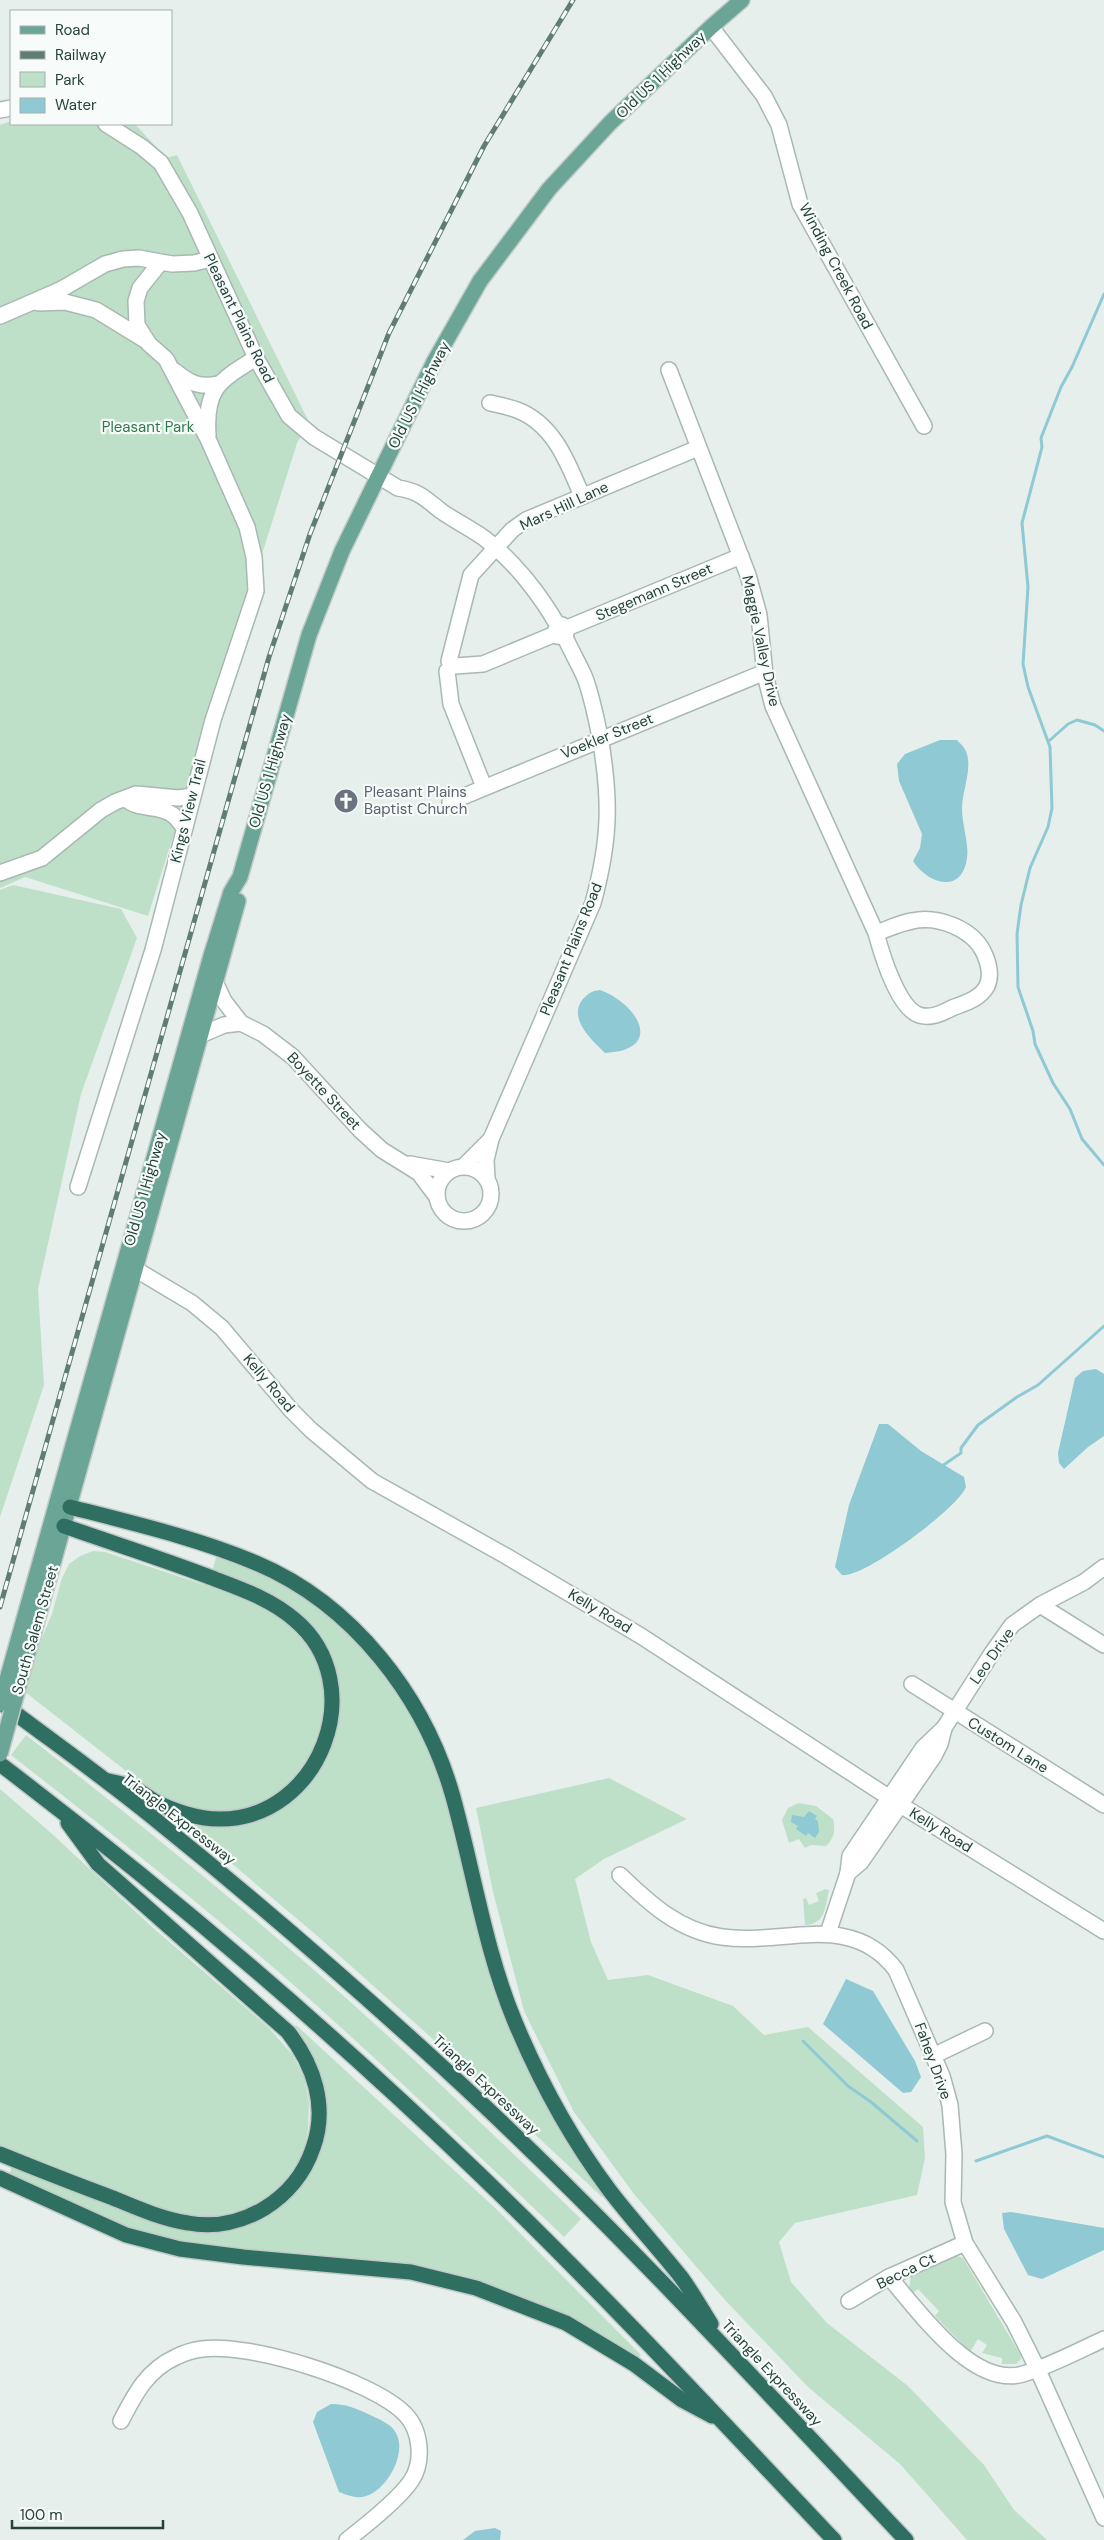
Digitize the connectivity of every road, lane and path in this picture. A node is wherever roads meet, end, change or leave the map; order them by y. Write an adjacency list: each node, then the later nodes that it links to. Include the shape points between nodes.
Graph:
1 (742, 0): 2 (main road, Old US 1 Highway)
2 (711, 26): 14 (street, Winding Creek Road, via 764,96 779,125 800,204); 17 (main road, Old US 1 Highway, via 610,123 549,189 480,281 434,362)
3 (108, 125): 4 (street, Pleasant Plains Road, via 161,163 190,213)
4 (211, 259): 5 (street, via 194,263); 9 (street, Pleasant Plains Road)
5 (160, 263): 6 (street, via 123,258 105,264); 8 (street, Kings View Trail, via 140,288 136,301 137,325)
6 (31, 303): 7 (street); 8 (street, via 65,302 96,310)
7 (0, 316)
8 (147, 342): 10 (street, Kings View Trail)
9 (256, 358): 12 (street); 17 (street, Pleasant Plains Road, via 289,416 314,437)
10 (170, 366): 12 (street, Kings View Trail, via 186,381 204,387); 15 (street, Kings View Trail)
11 (669, 370): 16 (street, Maggie Valley Drive)
12 (218, 384): 15 (street, Kings View Trail, via 212,393 207,420)
13 (490, 403): 18 (street, via 517,410 548,433 565,457)
14 (924, 426)
15 (208, 439): 26 (street, Kings View Trail, via 247,527 254,557 256,591 213,720)
16 (698, 448): 18 (street, Mars Hill Lane); 20 (street, Maggie Valley Drive)
17 (378, 476): 19 (street, Pleasant Plains Road, via 398,488 406,499 424,509 440,510); 31 (main road, Old US 1 Highway, via 342,551 309,635)
18 (582, 496): 19 (street, Mars Hill Lane, via 526,520)
19 (495, 547): 21 (street, Pleasant Plains Road, via 526,580); 22 (street, Mars Hill Lane, via 471,575)
20 (741, 556): 21 (street, Stegemann Street); 23 (street, Maggie Valley Drive, via 758,614)
21 (561, 632): 22 (street, Stegemann Street, via 483,664); 24 (street, Pleasant Plains Road, via 585,679)
22 (450, 666): 25 (street, Mars Hill Lane, via 451,704)
23 (765, 672): 24 (street, Voekler Street); 32 (street, Maggie Valley Drive, via 783,732)
24 (600, 738): 25 (street, Voekler Street); 36 (street, Pleasant Plains Road, via 608,783 603,867 593,903)
25 (484, 787): 28 (street, Voekler Street)
26 (192, 796): 27 (street, via 136,794); 29 (street, Kings View Trail)
27 (126, 799): 29 (street, via 133,805 173,814); 30 (street, via 101,810 42,858)
28 (450, 802)
29 (184, 827): 41 (street, Kings View Trail, via 153,950)
30 (0, 873)
31 (240, 877): 33 (main road, Old US 1 Highway, via 240,894); 43 (main road, Old US 1 Highway, via 230,892 211,956)
32 (876, 933): 32 (street, Maggie Valley Drive, via 904,1003 921,1016 939,1014 976,998 987,986 990,969 981,947 955,927 913,920)
33 (216, 984): 34 (street, Boyette Street); 35 (main road, Old US 1 Highway)
34 (241, 1023): 35 (street, via 224,1024); 37 (street, Boyette Street, via 279,1045 318,1082 360,1130 382,1150)
35 (203, 1034): 43 (main road, Old US 1 Highway)
36 (490, 1139): 38 (street, Pleasant Plains Road); 40 (street, Pleasant Plains Road)
37 (406, 1163): 39 (street, Boyette Street); 42 (street, Boyette Street, via 419,1173)
38 (464, 1166): 39 (street, Boyette Street); 40 (street, via 481,1172)
39 (449, 1171): 42 (street, via 441,1179)
40 (487, 1179): 42 (street, Boyette Street, via 491,1187 490,1205 478,1218 460,1221 452,1218 444,1213)
41 (78, 1187)
42 (437, 1196)
43 (130, 1267): 44 (main road, Old US 1 Highway); 56 (street, Kelly Road, via 192,1304 222,1328 291,1410 372,1480 642,1636)
44 (63, 1505): 45 (main road, South Salem Street); 70 (highway, via 213,1547 257,1563 325,1604 381,1657 408,1694 442,1764 488,1944 538,2075 591,2164 682,2279)
45 (58, 1524): 49 (main road, South Salem Street); 55 (highway, via 168,1561 275,1605 311,1638 324,1661 331,1688 332,1712 318,1761 287,1796 265,1809 220,1820 198,1817 156,1802 132,1787)
46 (1104, 1567): 47 (street, Leo Drive, via 1084,1582)
47 (1040, 1605): 48 (street); 52 (street, Leo Drive, via 1012,1625)
48 (1104, 1645)
49 (14, 1680): 51 (main road, South Salem Street, bridge); 53 (main road, South Salem Street, bridge)
50 (912, 1684): 52 (street, Custom Lane)
51 (0, 1703): 55 (highway, Triangle Expressway)
52 (955, 1712): 56 (street, Leo Drive, via 944,1728 927,1743); 57 (street, Custom Lane)
53 (0, 1754)
54 (0, 1764): 58 (highway)
55 (100, 1778): 70 (highway, Triangle Expressway, via 263,1908 443,2067 597,2215)
56 (894, 1800): 60 (street, Kelly Road); 61 (street, Leo Drive, via 850,1856 848,1873)
57 (1104, 1805)
58 (56, 1807): 64 (highway, via 98,1864 288,2032 303,2050 316,2084 316,2142 299,2177 273,2204 240,2220 206,2224 188,2224 148,2212); 73 (highway, via 167,1896 379,2080 566,2259)
59 (620, 1875): 61 (street, Fahey Drive, via 655,1908 683,1926 721,1937)
60 (1103, 1931)
61 (828, 1933): 63 (street, Fahey Drive, via 853,1939 886,1956 896,1970)
62 (986, 2031): 63 (street)
63 (933, 2056): 66 (street, Fahey Drive, via 950,2105 954,2202)
64 (0, 2154)
65 (0, 2178): 73 (highway, via 126,2235 180,2249 411,2272 476,2288 566,2323 634,2364 682,2400)
66 (965, 2243): 67 (street, Becca Ct); 71 (street, Fahey Drive, via 1014,2322)
67 (889, 2277): 68 (street, Becca Ct); 71 (street, via 965,2359 1005,2376 1022,2375)
68 (849, 2300)
69 (1104, 2339): 71 (street)
70 (730, 2353): 77 (highway, Triangle Expressway)
71 (1037, 2368): 74 (street, Fahey Drive)
72 (121, 2421): 75 (street, via 152,2371 177,2356 202,2348 276,2357 352,2383 406,2415 419,2440 418,2461 412,2481)
73 (724, 2423): 76 (highway)
74 (1104, 2516)
75 (347, 2540)
76 (834, 2540)
77 (906, 2540)

